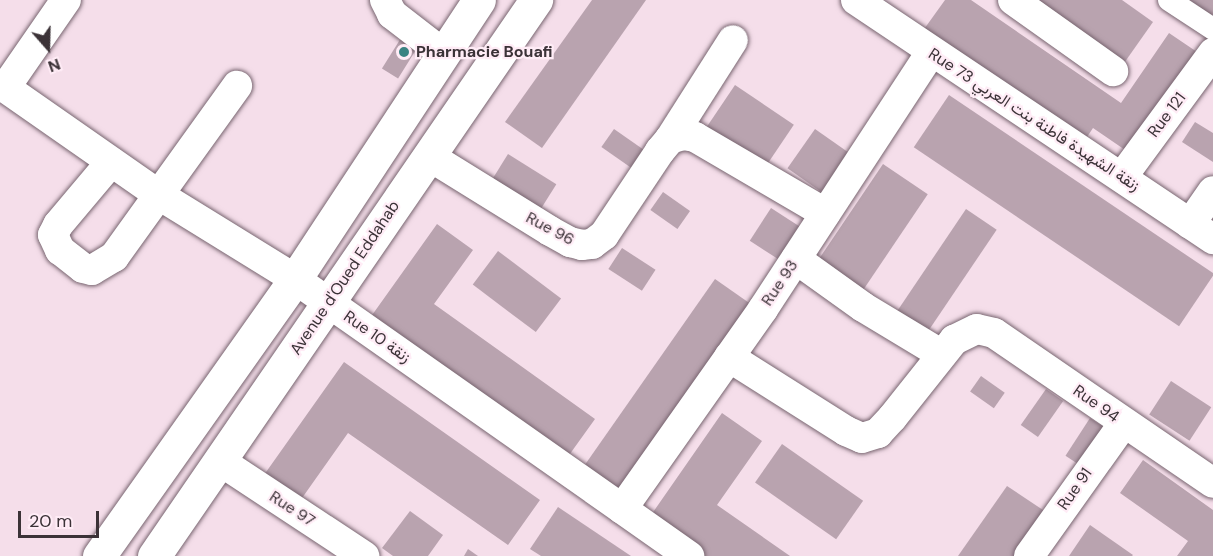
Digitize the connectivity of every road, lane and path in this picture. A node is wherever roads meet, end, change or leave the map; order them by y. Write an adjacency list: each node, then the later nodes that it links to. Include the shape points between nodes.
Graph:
1 (66, 0): 14 (street)
2 (386, 0): 12 (street, via 392,14)
3 (479, 0): 12 (street)
4 (536, 0): 17 (street, Avenue d'Oued Eddahab)
5 (1013, 0): 13 (street)
6 (1169, 0): 8 (street)
7 (875, 5): 10 (street, Rue 73 زنقة الشهيدة فاطنة بنت العربي)
8 (1213, 29)
9 (733, 40): 16 (street, Rue 96)
10 (931, 52): 19 (street, Rue 73 زنقة الشهيدة فاطنة بنت العربي); 22 (street, Rue 93)
11 (1213, 53): 19 (street, Rue 121)
12 (444, 54): 25 (street)
13 (1113, 71)
14 (2, 86): 18 (street, Rue 10 زنقة)
15 (237, 86): 21 (street)
16 (670, 139): 17 (street, Rue 96, via 645,170 604,235 592,244 582,245 550,231); 22 (street, via 695,137)
17 (429, 156): 26 (street, Avenue d'Oued Eddahab)
18 (111, 162): 21 (street, Rue 10 زنقة); 21 (street, via 53,235 60,250 83,268 92,270 114,257)
19 (1122, 177): 23 (street, Rue 73 زنقة الشهيدة فاطنة بنت العربي)
20 (1213, 191): 23 (street)
21 (159, 195): 25 (street, Rue 10 زنقة)
22 (825, 213): 24 (street, Rue 93)
23 (1202, 232)
24 (796, 259): 27 (street, via 863,307); 28 (street, Rue 93)
25 (295, 279): 26 (street, Rue 10 زنقة); 33 (street)
26 (328, 303): 30 (street, Avenue d'Oued Eddahab); 32 (street, Rue 10 زنقة)
27 (941, 354): 28 (street, via 878,433 862,438); 29 (street, Rue 94, via 954,340 977,329 994,333)
28 (729, 357): 32 (street, Rue 93)
29 (1123, 424): 31 (street, Rue 94); 37 (street, Rue 91)
30 (220, 461): 34 (street, Avenue d'Oued Eddahab); 35 (street, Rue 97)
31 (1213, 483)
32 (622, 509): 36 (street, Rue 10 زنقة)
33 (99, 556)
34 (154, 556)
35 (364, 556)
36 (689, 556)
37 (1029, 556)

